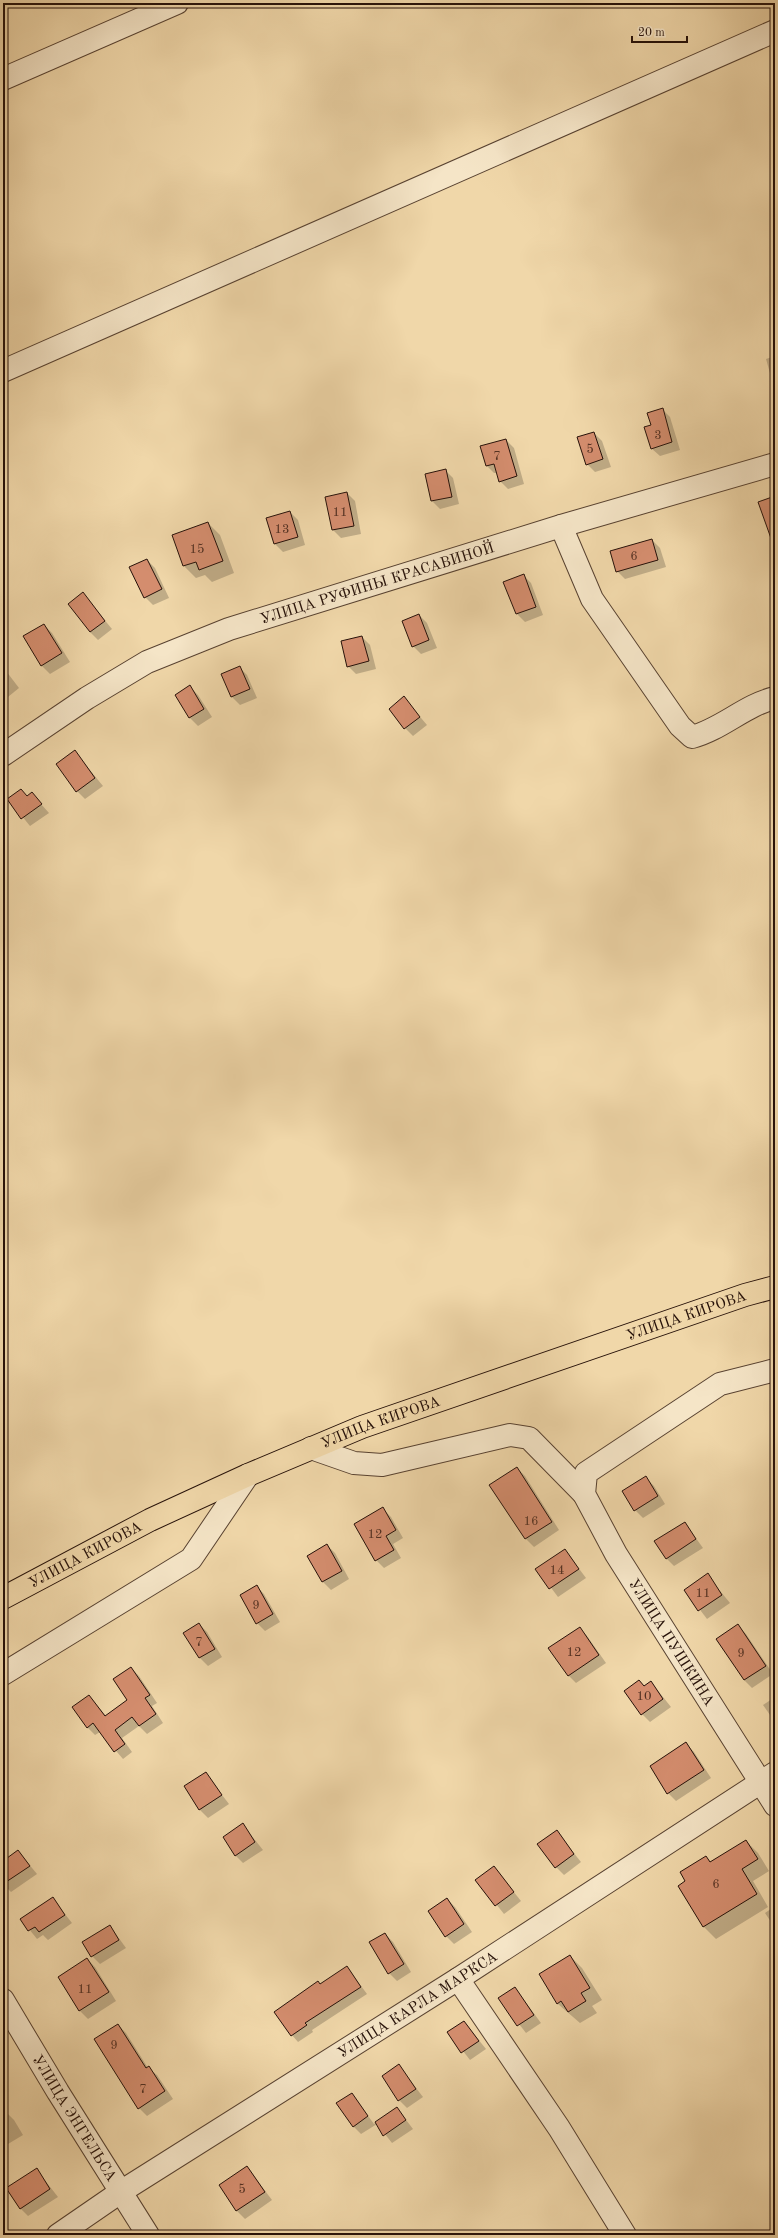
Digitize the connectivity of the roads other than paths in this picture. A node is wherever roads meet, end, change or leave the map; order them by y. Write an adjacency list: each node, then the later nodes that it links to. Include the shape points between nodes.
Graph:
1 (177, 3): 3 (street)
2 (775, 31): 4 (street)
3 (3, 79)
4 (3, 372)
5 (775, 464): 6 (street, УЛИЦА РУФИНЫ КРАСАВИНОЙ)
6 (561, 526): 7 (street, via 592,599 680,726 692,737 704,734 762,701); 8 (street, УЛИЦА РУФИНЫ КРАСАВИНОЙ, via 229,629 146,662)
7 (775, 698)
8 (3, 755)
9 (775, 1287): 11 (main road, УЛИЦА КИРОВА, via 744,1295 362,1427)
10 (775, 1370): 13 (street, via 720,1384)
11 (311, 1448): 12 (main road, УЛИЦА КИРОВА); 13 (street, УЛИЦА ПУШКИНА, via 354,1463 382,1465 510,1435 528,1438)
12 (248, 1475): 14 (main road, УЛИЦА КИРОВА, via 150,1520); 15 (street, via 191,1559)
13 (585, 1483): 16 (street, УЛИЦА ПУШКИНА, via 616,1554)
14 (3, 1598)
15 (3, 1674)
16 (768, 1777): 17 (street, УЛИЦА ПУШКИНА); 18 (street, УЛИЦА КАРЛА МАРКСА)
17 (775, 1805)
18 (458, 1979): 20 (street, УЛИЦА КАРЛА МАРКСА); 23 (street, via 559,2128)
19 (3, 2000): 20 (street, УЛИЦА ЭНГЕЛЬСА)
20 (122, 2191): 21 (street, УЛИЦА КАРЛА МАРКСА); 22 (street, УЛИЦА ЭНГЕЛЬСА)
21 (58, 2235)
22 (148, 2235)
23 (625, 2235)

